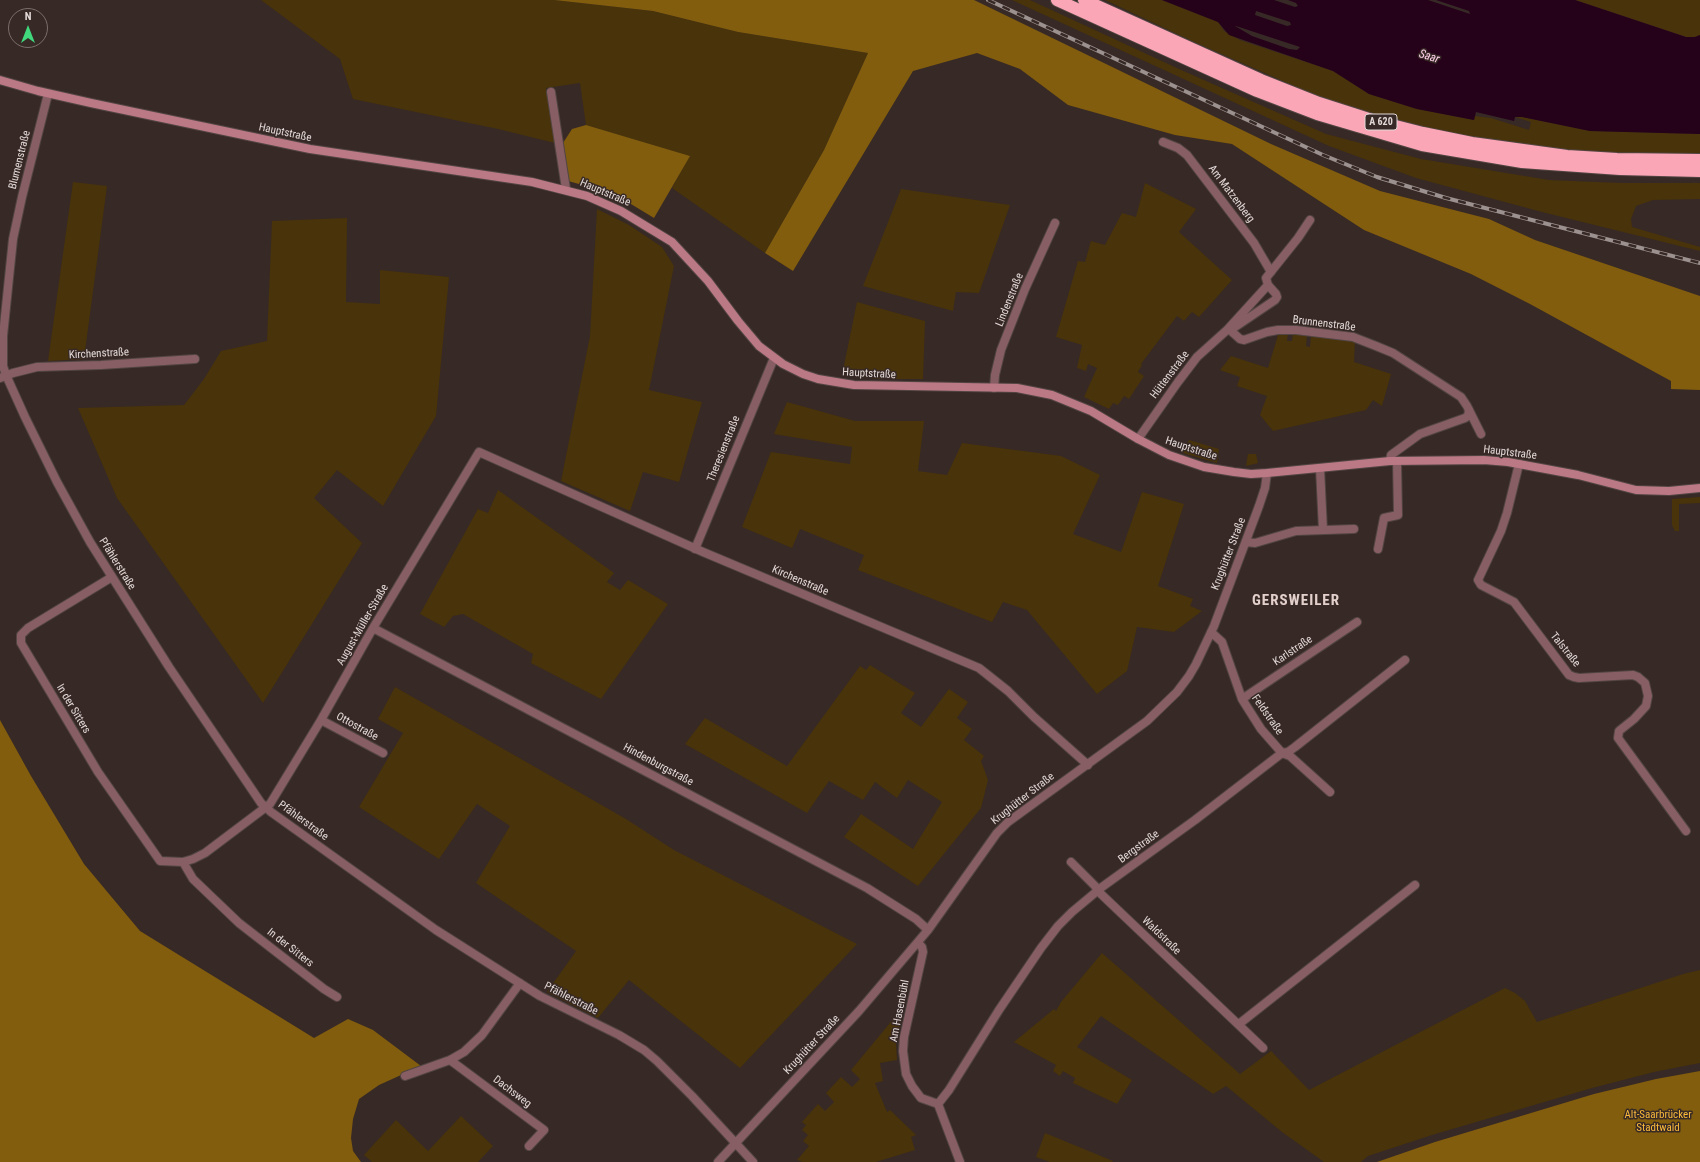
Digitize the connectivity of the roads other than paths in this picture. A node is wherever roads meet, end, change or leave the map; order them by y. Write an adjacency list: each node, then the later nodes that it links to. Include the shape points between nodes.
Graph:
1 (1057, 0): 8 (highway, A 620, via 1257,91 1317,114 1415,143 1522,162 1620,170)
2 (1084, 0): 7 (highway, A 620, via 1261,80 1327,106 1372,120 1472,143 1567,156)
3 (0, 80): 5 (main road, Hauptstraße)
4 (551, 92): 9 (street)
5 (48, 94): 9 (main road, Hauptstraße, via 310,149); 17 (street, Blumenstraße, via 13,239 3,336)
6 (1163, 142): 12 (street, Am Matzenberg, via 1187,155 1254,243)
7 (1700, 160)
8 (1700, 171)
9 (566, 189): 15 (main road, Hauptstraße, via 621,211 672,242 708,281 750,335)
10 (1310, 220): 12 (street, Hüttenstraße)
11 (1055, 223): 18 (street, Lindenstraße, via 1001,350)
12 (1271, 272): 13 (street, Hüttenstraße, via 1266,278)
13 (1268, 285): 14 (street, Hüttenstraße); 14 (street, Hüttenstraße, via 1276,294 1275,300)
14 (1228, 330): 19 (street, Brunnenstraße, via 1244,340 1278,330 1353,337 1393,353 1416,367 1461,397); 21 (street, Hüttenstraße, via 1197,357)
15 (774, 358): 18 (main road, Hauptstraße, via 803,374 854,386); 31 (street, Theresienstraße)
16 (195, 359): 17 (street, Kirchenstraße, via 37,367)
17 (3, 377): 33 (street, Pfählerstraße, via 57,482)
18 (994, 388): 21 (main road, Hauptstraße, via 1017,388 1052,395 1091,411)
19 (1469, 410): 20 (street, Brunnenstraße); 23 (street, via 1465,418 1420,434 1391,455)
20 (1481, 434)
21 (1138, 439): 26 (main road, Hauptstraße, via 1169,455 1204,467 1246,474)
22 (479, 452): 31 (street, Kirchenstraße); 35 (street, August-Müller-Straße)
23 (1393, 461): 24 (main road, Hauptstraße, via 1484,460); 25 (main road, Hauptstraße); 32 (street, via 1398,515 1384,518)
24 (1519, 464): 27 (main road, Hauptstraße, via 1588,477 1636,490 1669,491); 45 (street, Talstraße, via 1501,531 1478,580 1481,585 1514,602 1569,675 1579,678 1638,676 1645,683 1648,696 1646,706 1619,731 1618,738)
25 (1320, 468): 26 (main road, Hauptstraße); 29 (street)
26 (1267, 473): 30 (street, Krughütter Straße, via 1265,488)
27 (1700, 488)
28 (1354, 529): 29 (street)
29 (1323, 530): 30 (street, via 1296,531 1255,543)
30 (1246, 542): 36 (street, Krughütter Straße)
31 (695, 549): 42 (street, Kirchenstraße, via 979,668 1008,691)
32 (1378, 549)
33 (112, 577): 44 (street, Pfählerstraße, via 169,667); 46 (street, In der Sitters, via 28,628 21,635 21,643 98,772 155,855 160,861)
34 (1357, 622): 38 (street, Karlstraße)
35 (373, 628): 39 (street, August-Müller-Straße); 50 (street, Hindenburgstraße, via 867,888 916,919)
36 (1211, 632): 38 (street, Feldstraße, via 1222,642); 42 (street, Krughütter Straße, via 1189,676 1163,708)
37 (1406, 660): 41 (street, Bergstraße, via 1295,747)
38 (1242, 699): 41 (street, Feldstraße, via 1261,730)
39 (321, 720): 40 (street, Ottostraße); 44 (street, August-Müller-Straße)
40 (383, 753)
41 (1282, 753): 43 (street, Feldstraße, via 1290,756); 49 (street, Bergstraße)
42 (1088, 765): 50 (street, Krughütter Straße, via 1008,822 997,833)
43 (1330, 792)
44 (266, 808): 46 (street, In der Sitters, via 205,853); 52 (street, Pfählerstraße, via 431,927)
45 (1686, 831)
46 (183, 862): 53 (street, In der Sitters, via 193,879 239,923)
47 (1072, 862): 49 (street, Waldstraße)
48 (1415, 885): 54 (street)
49 (1098, 891): 54 (street, Waldstraße); 58 (street, Bergstraße, via 1067,917 1041,948)
50 (928, 930): 51 (street, Krughütter Straße)
51 (918, 943): 58 (street, Am Hasenbühl, via 923,952 904,1038 905,1066 916,1093 921,1098); 59 (street, Krughütter Straße)
52 (520, 983): 56 (street, via 482,1035 464,1052); 59 (street, Pfählerstraße, via 644,1050)
53 (337, 997)
54 (1239, 1024): 55 (street, Waldstraße)
55 (1263, 1048)
56 (450, 1060): 57 (street); 60 (street, Dachsweg, via 544,1130)
57 (405, 1076)
58 (938, 1104): 63 (street)
59 (736, 1143): 61 (street, Krughütter Straße); 62 (street, Pfählerstraße)
60 (529, 1146)
61 (718, 1162)
62 (753, 1162)
63 (960, 1162)

